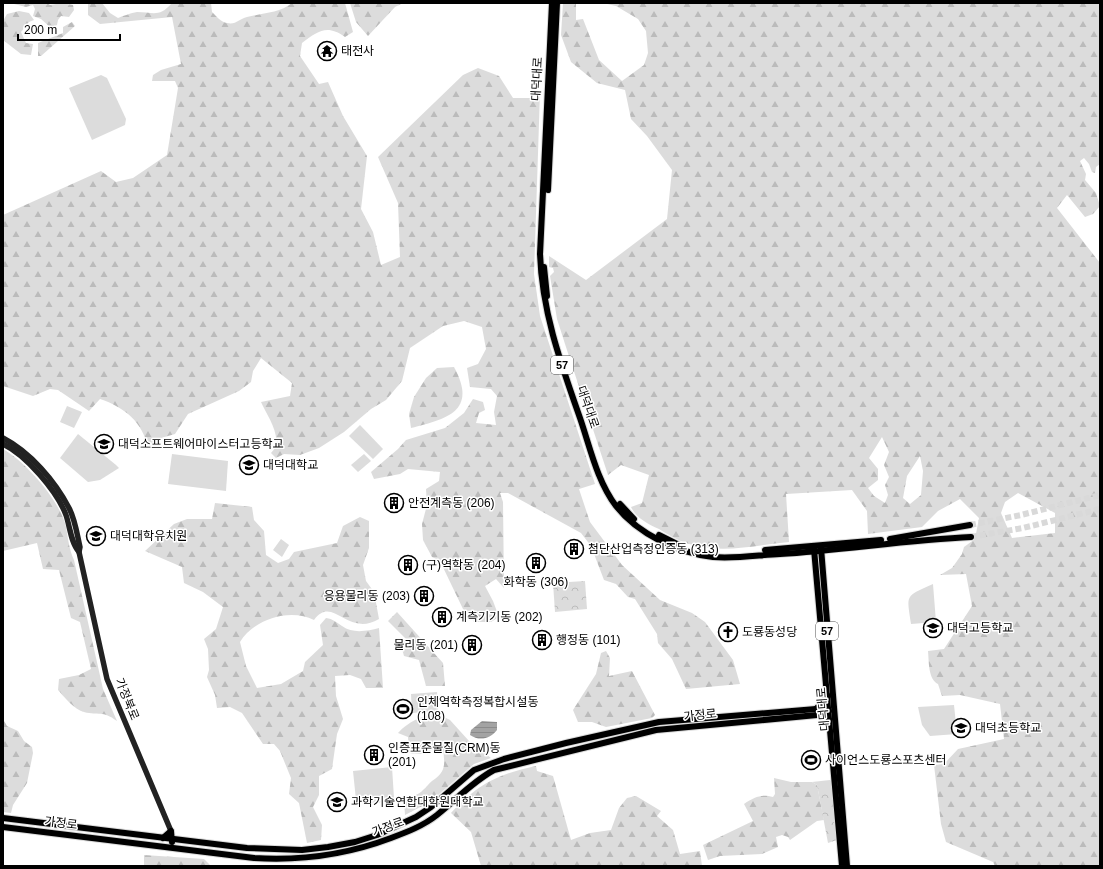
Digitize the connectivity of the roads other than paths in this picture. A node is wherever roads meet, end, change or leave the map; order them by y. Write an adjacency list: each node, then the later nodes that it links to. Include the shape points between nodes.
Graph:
1 (552, 3): 7 (main road, 대덕대로 / 57, via 540,254 541,282 557,351 602,482 625,516 637,526 677,548 714,557)
2 (558, 3): 7 (main road, 대덕대로 / 57, via 544,254 545,281 555,332 608,485 621,505 640,524 693,550 724,553)
3 (3, 438): 8 (main road, 가정북로, via 20,448 34,462 61,496 69,509 76,530)
4 (3, 444): 8 (main road, 가정북로, via 24,458 41,476 64,511 75,548)
5 (970, 526): 7 (main road)
6 (971, 537): 7 (main road)
7 (818, 549): 9 (main road, 대덕대로 / 57); 11 (main road, 대덕대로 / 57)
8 (79, 552): 14 (main road, 가정북로, via 107,679)
9 (828, 696): 10 (main road); 11 (main road, 대덕대로 / 57)
10 (816, 709): 11 (main road, 가정로); 17 (main road, 가정로, via 659,722 504,758 474,770 416,817 377,834 338,846 280,850)
11 (831, 710): 18 (main road, 가정로, via 817,715 656,730 494,770 480,778 437,815 414,829 333,855 281,860); 19 (main road, 대덕대로 / 57); 20 (main road, 대덕대로 / 57)
12 (3, 818): 15 (main road, 가정로)
13 (3, 827): 18 (main road, 가정로)
14 (171, 832): 15 (main road); 16 (main road, 가정북로); 17 (main road)
15 (163, 838): 16 (main road, 가정로)
16 (172, 840): 17 (main road, 가정로); 18 (main road, 가정북로)
17 (181, 841)
18 (172, 848)
19 (842, 866)
20 (847, 866)

